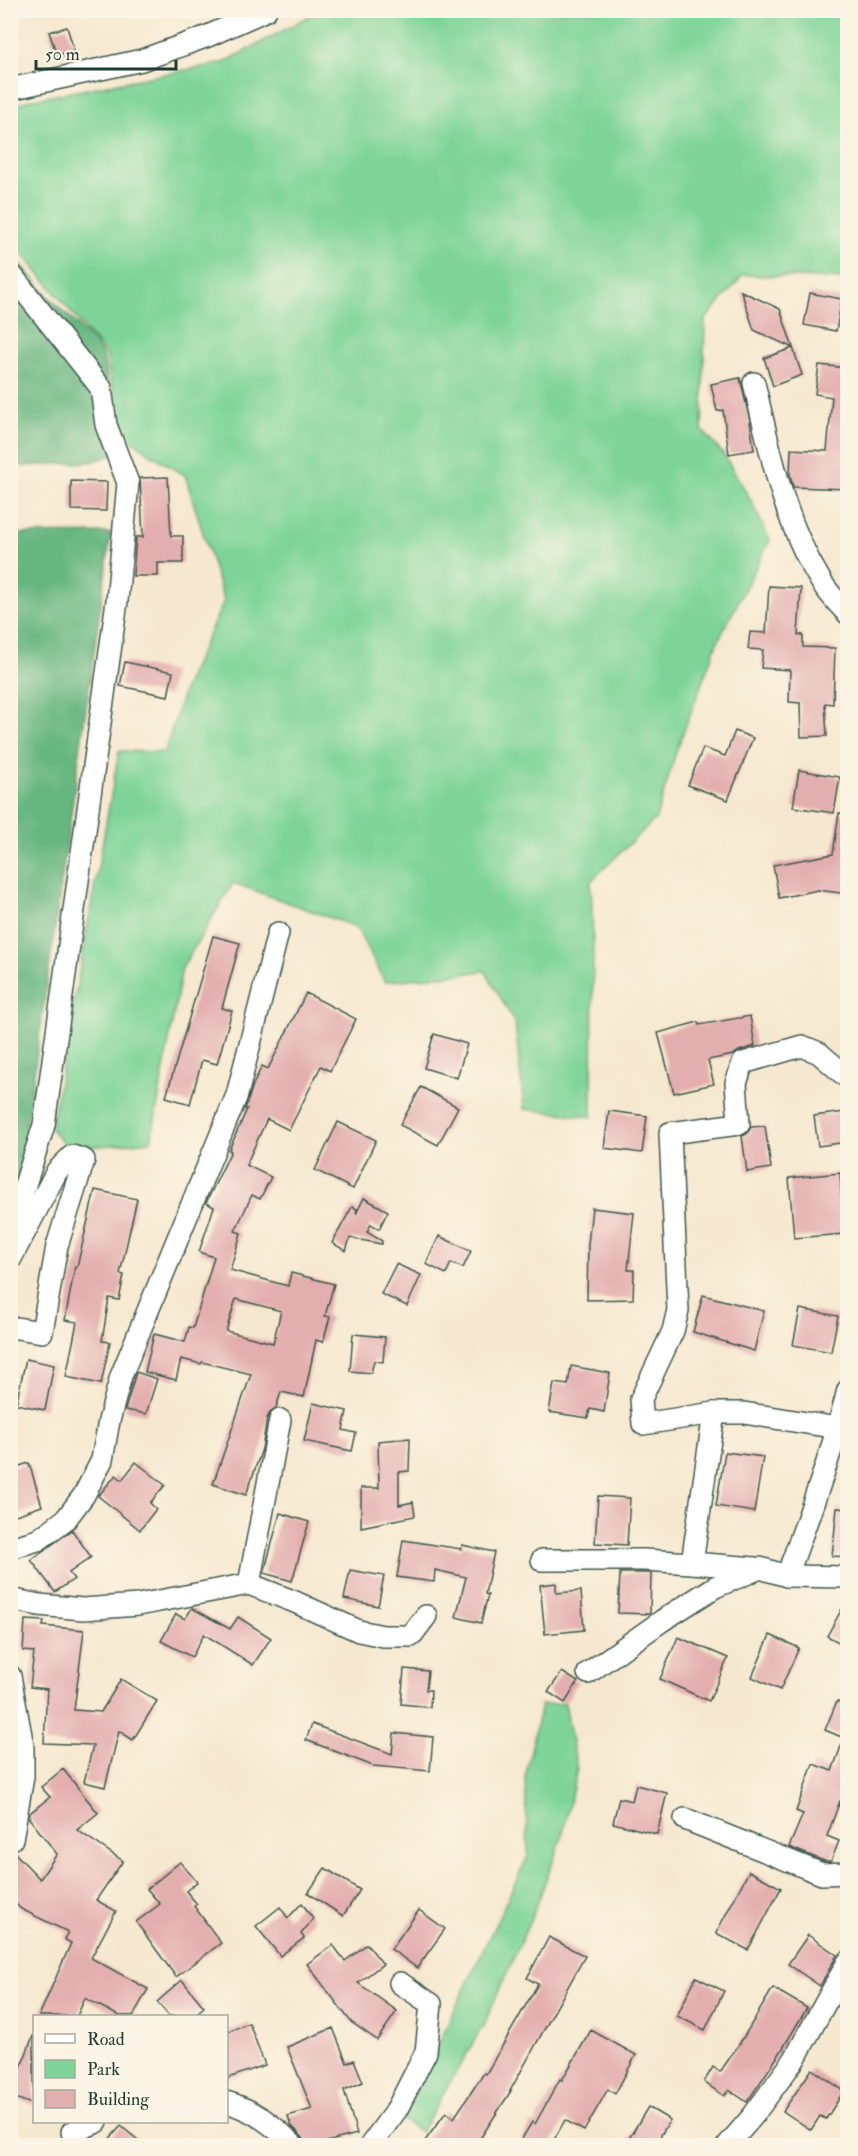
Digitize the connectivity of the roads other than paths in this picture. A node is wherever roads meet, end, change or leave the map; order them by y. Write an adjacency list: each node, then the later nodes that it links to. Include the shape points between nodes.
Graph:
1 (266, 10): 2 (street, via 142,60)
2 (10, 89)
3 (10, 273): 8 (street, via 101,388 106,425 128,483 117,601 44,1125)
4 (754, 383): 5 (street, via 779,486 797,536 819,580)
5 (848, 614)
6 (278, 933): 15 (street, via 237,1095 121,1376 102,1461 66,1519 38,1540)
7 (848, 1078): 12 (street, via 819,1053 802,1046 742,1063 736,1083 739,1124 670,1133 678,1310 673,1331 641,1399 643,1424)
8 (10, 1232)
9 (10, 1260): 10 (street, via 57,1171 72,1156 84,1160 57,1246 42,1332)
10 (10, 1327)
11 (848, 1390): 14 (street)
12 (714, 1413): 14 (street, via 744,1413); 17 (street)
13 (280, 1420): 21 (street)
14 (838, 1428): 19 (street)
15 (10, 1548)
16 (542, 1560): 17 (street)
17 (692, 1563): 18 (street)
18 (760, 1568): 19 (street); 24 (street, via 715,1587)
19 (786, 1576): 20 (street)
20 (848, 1577)
21 (249, 1584): 22 (street, via 138,1605 83,1609); 23 (street, via 359,1631 383,1636 411,1636)
22 (10, 1599)
23 (426, 1616)
24 (588, 1673)
25 (10, 1676): 27 (street, via 23,1777)
26 (685, 1819): 28 (street, via 822,1874)
27 (12, 1839)
28 (848, 1873)
29 (848, 1962): 36 (street, via 794,2060)
30 (400, 1983): 35 (street, via 430,2004 426,2052 397,2109)
31 (228, 2103): 34 (street, via 245,2108)
32 (92, 2123): 33 (street)
33 (72, 2132)
34 (294, 2145)
35 (370, 2145)
36 (727, 2145)

